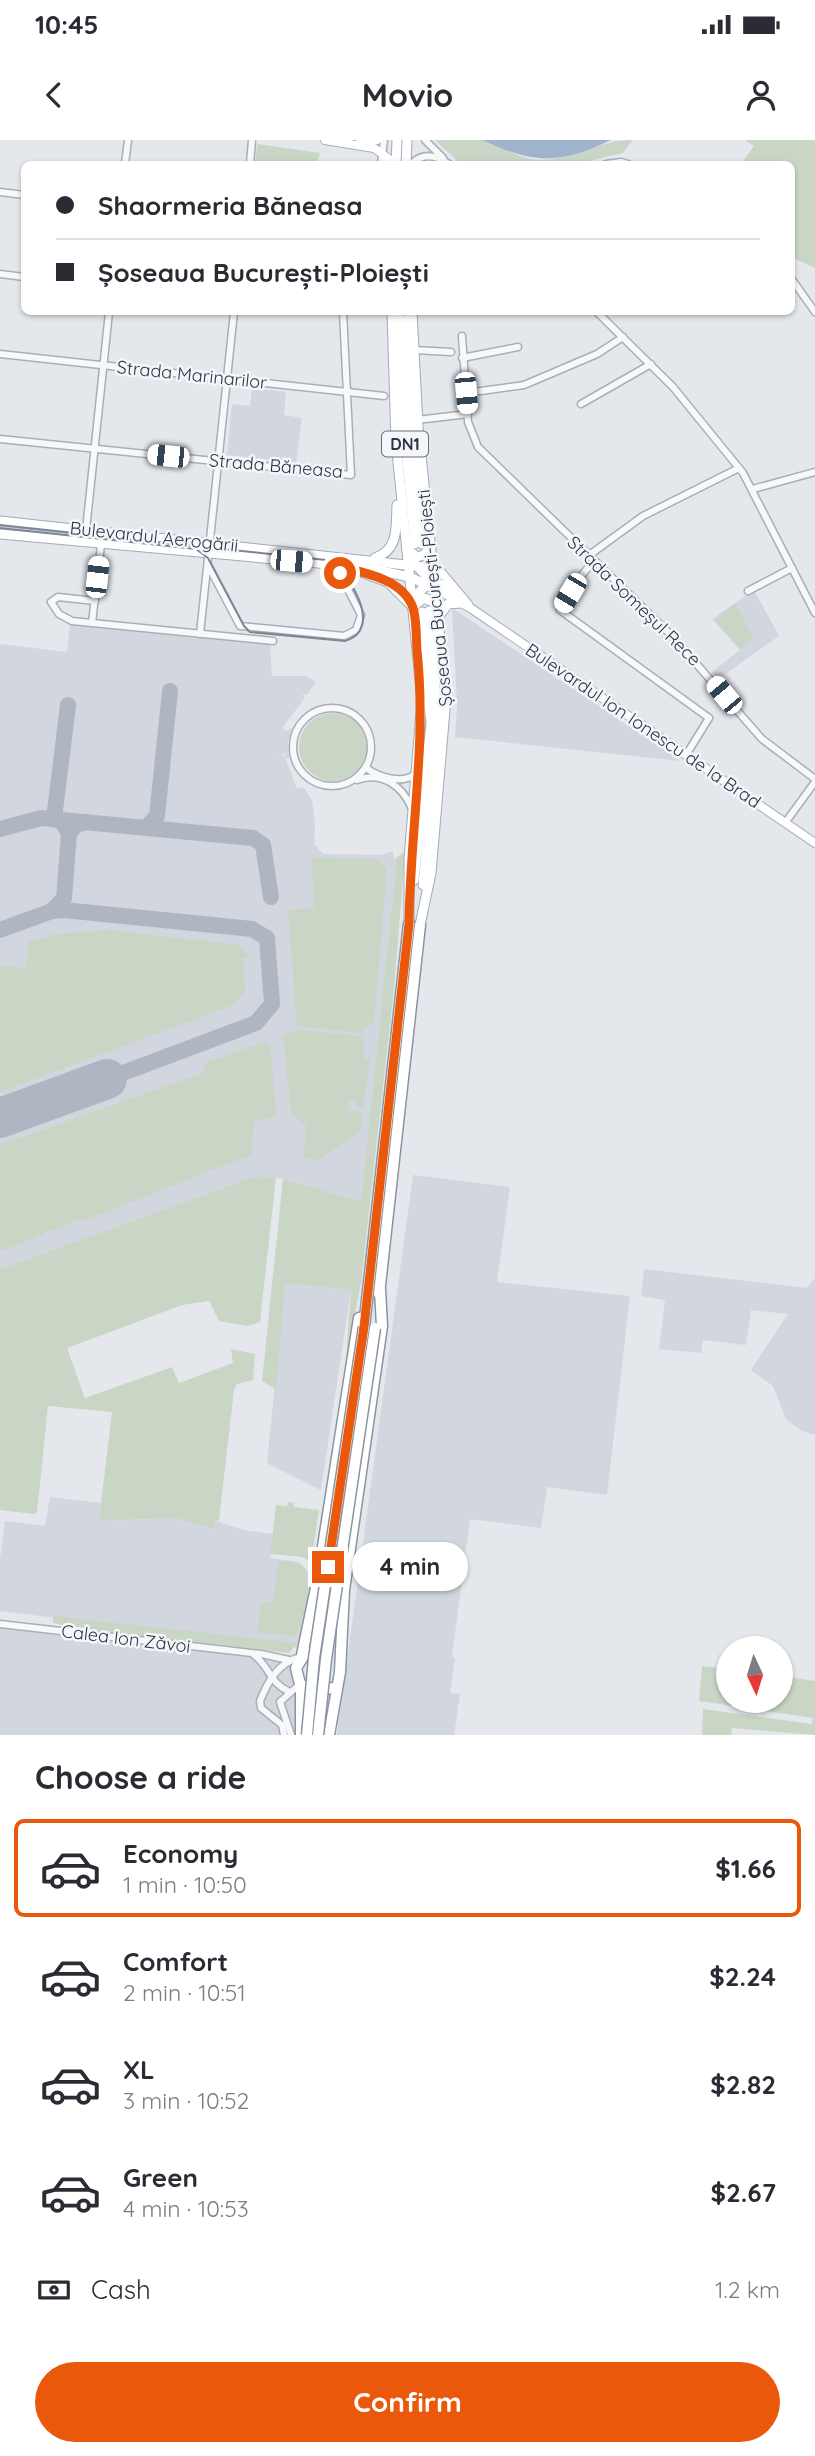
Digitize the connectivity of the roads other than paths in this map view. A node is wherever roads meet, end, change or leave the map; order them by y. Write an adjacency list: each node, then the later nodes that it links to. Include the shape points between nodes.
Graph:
1 (128, 140): 11 (street)
2 (252, 140): 12 (street)
3 (325, 140): 9 (main road)
4 (377, 140): 9 (main road)
5 (384, 140): 10 (street)
6 (397, 140): 15 (main road)
7 (407, 140): 16 (main road)
8 (425, 140): 19 (street)
9 (342, 142): 10 (main road)
10 (382, 152): 13 (street); 14 (main road)
11 (125, 161)
12 (250, 161)
13 (381, 161)
14 (392, 161)
15 (396, 161)
16 (408, 161)
17 (415, 161): 18 (street, via 426,156)
18 (443, 161)
19 (446, 161)
20 (0, 192): 21 (street)
21 (21, 195)
22 (0, 274): 23 (street)
23 (21, 276)
24 (795, 284): 25 (street)
25 (815, 312)
26 (109, 315): 42 (street)
27 (234, 315): 43 (street)
28 (343, 315): 44 (street, Strada Băneasa)
29 (392, 315): 55 (main road, Șoseaua București-Ploiești)
30 (399, 315): 62 (main road, Șoseaua București-Ploiești / DN1, via 403,418)
31 (409, 315): 62 (main road, Șoseaua București-Ploiești / DN1)
32 (409, 315): 37 (main road, Șoseaua București-Ploiești)
33 (600, 315): 35 (street)
34 (462, 336): 40 (street, Strada Someșul Rece)
35 (624, 337): 41 (street); 45 (street, via 524,386)
36 (518, 347): 40 (street)
37 (414, 351): 38 (street); 49 (main road, Șoseaua București-Ploiești)
38 (451, 352)
39 (0, 354): 42 (street, Strada Marinarilor)
40 (462, 358): 45 (street, Strada Someșul Rece)
41 (651, 364): 47 (street); 53 (street)
42 (103, 366): 43 (street, Strada Marinarilor); 51 (street)
43 (226, 379): 44 (street, Strada Marinarilor); 52 (street)
44 (347, 393): 46 (street, Strada Marinarilor); 52 (street, Strada Băneasa, via 351,475)
45 (466, 393): 48 (street, Strada Someșul Rece)
46 (384, 396)
47 (581, 404)
48 (467, 414): 49 (street); 64 (street, Strada Someșul Rece, via 478,447)
49 (417, 420): 62 (main road, Șoseaua București-Ploiești)
50 (0, 439): 51 (street, Strada Băneasa)
51 (94, 448): 52 (street, Strada Băneasa); 58 (street)
52 (218, 461): 60 (street)
53 (739, 468): 56 (street); 64 (street, via 643,516)
54 (815, 472): 56 (street)
55 (399, 475): 62 (main road, Șoseaua București-Ploiești); 65 (main road, via 394,541 388,551)
56 (753, 489): 68 (street)
57 (0, 520): 58 (main road, Bulevardul Aerogării)
58 (86, 530): 60 (main road, Bulevardul Aerogării)
59 (0, 534): 61 (main road, Bulevardul Aerogării)
60 (210, 542): 63 (street); 65 (main road, Bulevardul Aerogării)
61 (101, 545): 63 (main road, Bulevardul Aerogării); 73 (street)
62 (419, 546): 69 (main road); 69 (main road, Șoseaua București-Ploiești)
63 (209, 554): 66 (street); 67 (main road, Bulevardul Aerogării)
64 (591, 559): 84 (street, via 560,610 709,718); 88 (street, Strada Someșul Rece, via 678,642 762,739)
65 (370, 560): 69 (main road, Bulevardul Aerogării)
66 (208, 565): 80 (street, via 238,624); 81 (street)
67 (336, 566): 69 (main road, Bulevardul Aerogării); 77 (main road, via 388,582); 80 (street, via 360,611 360,623 353,633 344,636)
68 (792, 568): 71 (street); 78 (street)
69 (413, 569): 70 (main road, Bulevardul Aerogării); 70 (main road, Șoseaua București-Ploiești); 72 (main road, Bulevardul Ion Ionescu de la Brad); 77 (main road, Șoseaua București-Ploiești)
70 (433, 586): 72 (main road, Bulevardul Aerogării, via 445,584); 74 (main road, Bulevardul Ion Ionescu de la Brad); 75 (main road); 77 (main road, via 417,594)
71 (748, 591)
72 (457, 592): 76 (main road, Bulevardul Ion Ionescu de la Brad)
73 (95, 601): 79 (street); 79 (street, via 58,597 51,602 65,618)
74 (461, 603): 76 (main road, Bulevardul Ion Ionescu de la Brad); 77 (main road)
75 (438, 604): 77 (main road, Șoseaua București-Ploiești); 77 (main road, via 424,598)
76 (472, 609): 84 (main road, Bulevardul Ion Ionescu de la Brad)
77 (426, 612): 85 (main road, Șoseaua București-Ploiești); 92 (main road, Șoseaua București-Ploiești, via 431,724); 92 (main road, Șoseaua București-Ploiești, via 446,690 446,727 431,873)
78 (815, 613)
79 (92, 623): 81 (street)
80 (252, 627): 82 (street)
81 (201, 634): 82 (street)
82 (234, 637): 83 (street)
83 (273, 641)
84 (686, 755): 90 (main road, Bulevardul Ion Ionescu de la Brad)
85 (418, 769): 87 (street, via 408,779); 89 (main road, Șoseaua București-Ploiești)
86 (368, 774): 86 (street, via 371,738 357,716 331,707 307,717 297,729 293,754 301,771 323,785 349,783); 87 (street)
87 (394, 782): 89 (street)
88 (814, 784): 90 (street)
89 (414, 813): 92 (main road, Șoseaua București-Ploiești)
90 (785, 823): 91 (main road, Bulevardul Ion Ionescu de la Brad)
91 (815, 844)
92 (414, 925): 93 (highway, Șoseaua București-Ploiești)
93 (374, 1289): 94 (highway, Șoseaua București-Ploiești); 97 (highway, via 358,1323 316,1588); 98 (highway, via 382,1326 345,1590)
94 (369, 1328): 105 (highway, Șoseaua București-Ploiești, bridge, via 314,1658); 106 (highway, Șoseaua București-Ploiești, bridge)
95 (0, 1624): 96 (street, Calea Ion Zăvoi)
96 (253, 1654): 97 (street, Calea Ion Zăvoi); 99 (street)
97 (297, 1657): 98 (highway, via 314,1648 323,1649); 99 (street); 101 (highway)
98 (340, 1665): 100 (highway)
99 (270, 1678): 101 (street); 102 (street, via 260,1705 279,1721)
100 (337, 1682): 101 (highway, via 320,1692); 107 (highway)
101 (297, 1688): 103 (street, via 280,1702); 104 (highway)
102 (284, 1735)
103 (290, 1735)
104 (300, 1735)
105 (307, 1735)
106 (318, 1735)
107 (329, 1735)

